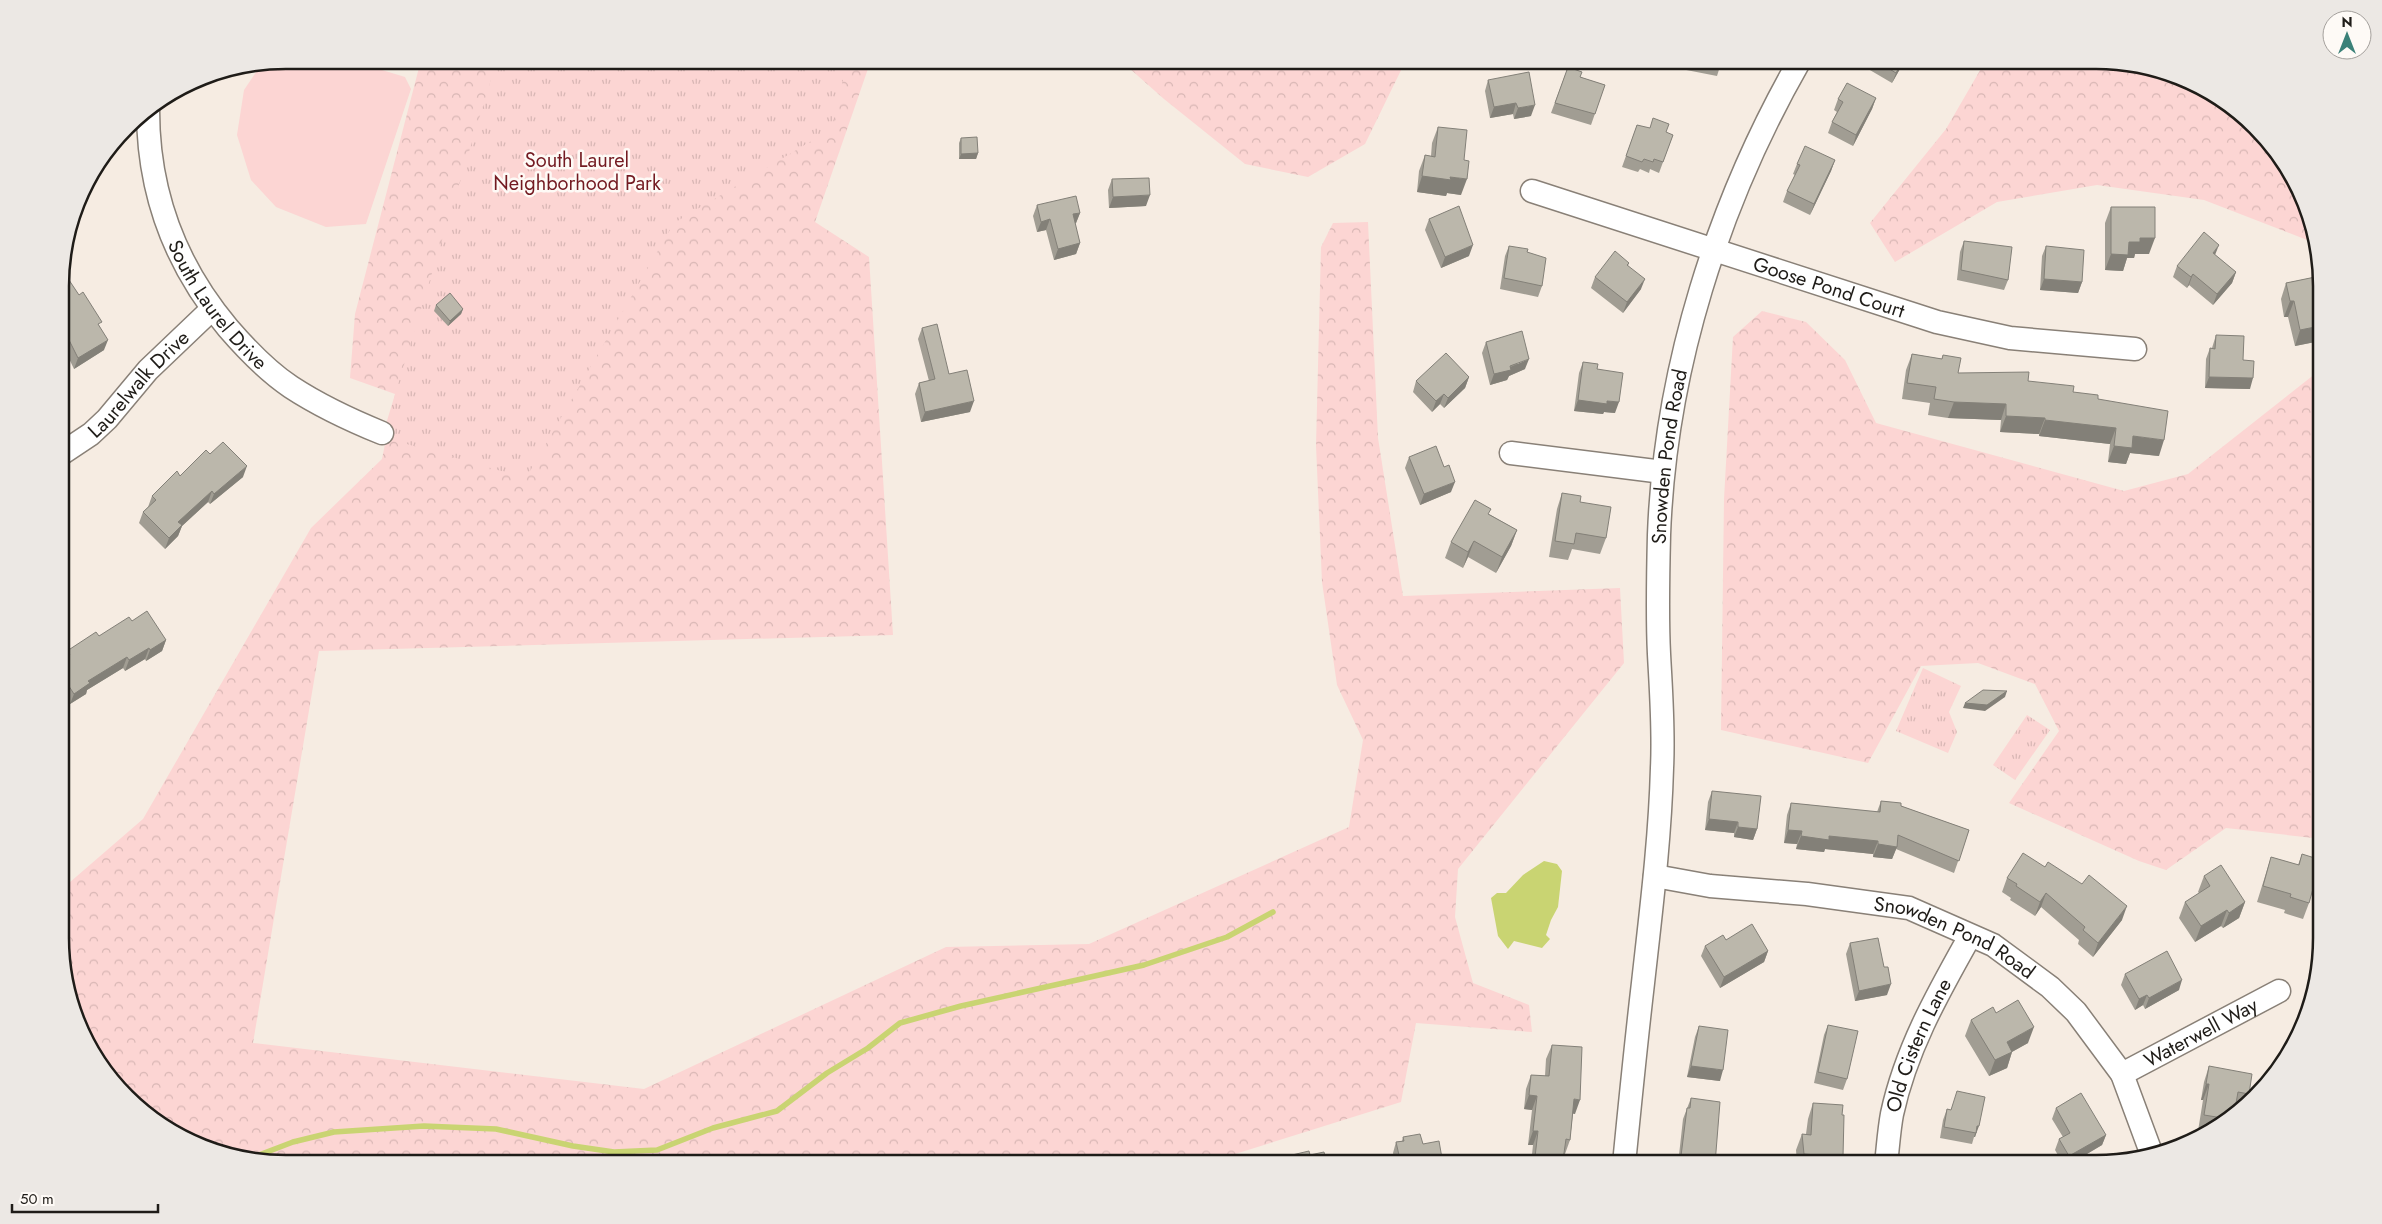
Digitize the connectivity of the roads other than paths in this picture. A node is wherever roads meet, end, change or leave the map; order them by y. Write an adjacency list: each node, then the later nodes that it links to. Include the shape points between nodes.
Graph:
1 (1795, 69): 4 (street, Snowden Pond Road, via 1757,141)
2 (148, 119): 5 (street, South Laurel Drive, via 151,164 168,228 193,283)
3 (1532, 191): 4 (street, Goose Pond Court)
4 (1714, 250): 6 (street, Goose Pond Court, via 1976,332); 10 (street, Snowden Pond Road, via 1679,379)
5 (212, 308): 7 (street, South Laurel Drive, via 261,364 290,387 329,410); 8 (street, Laurelwalk Drive, via 154,364 107,419)
6 (2134, 349)
7 (382, 433)
8 (69, 449)
9 (1511, 453): 10 (street)
10 (1663, 472): 11 (street, Snowden Pond Road, via 1658,586 1662,769)
11 (1655, 876): 12 (street, Snowden Pond Road, via 1710,886 1807,894 1909,908); 16 (street, Snowden Pond Road)
12 (1970, 936): 14 (street, Snowden Pond Road, via 1993,945 2050,986 2076,1012); 17 (street, Old Cistern Lane, via 1935,998 1908,1060 1891,1116)
13 (2279, 991): 14 (street, Waterwell Way)
14 (2122, 1074): 15 (street, Snowden Pond Road)
15 (2150, 1149)
16 (1625, 1155)
17 (1887, 1155)

